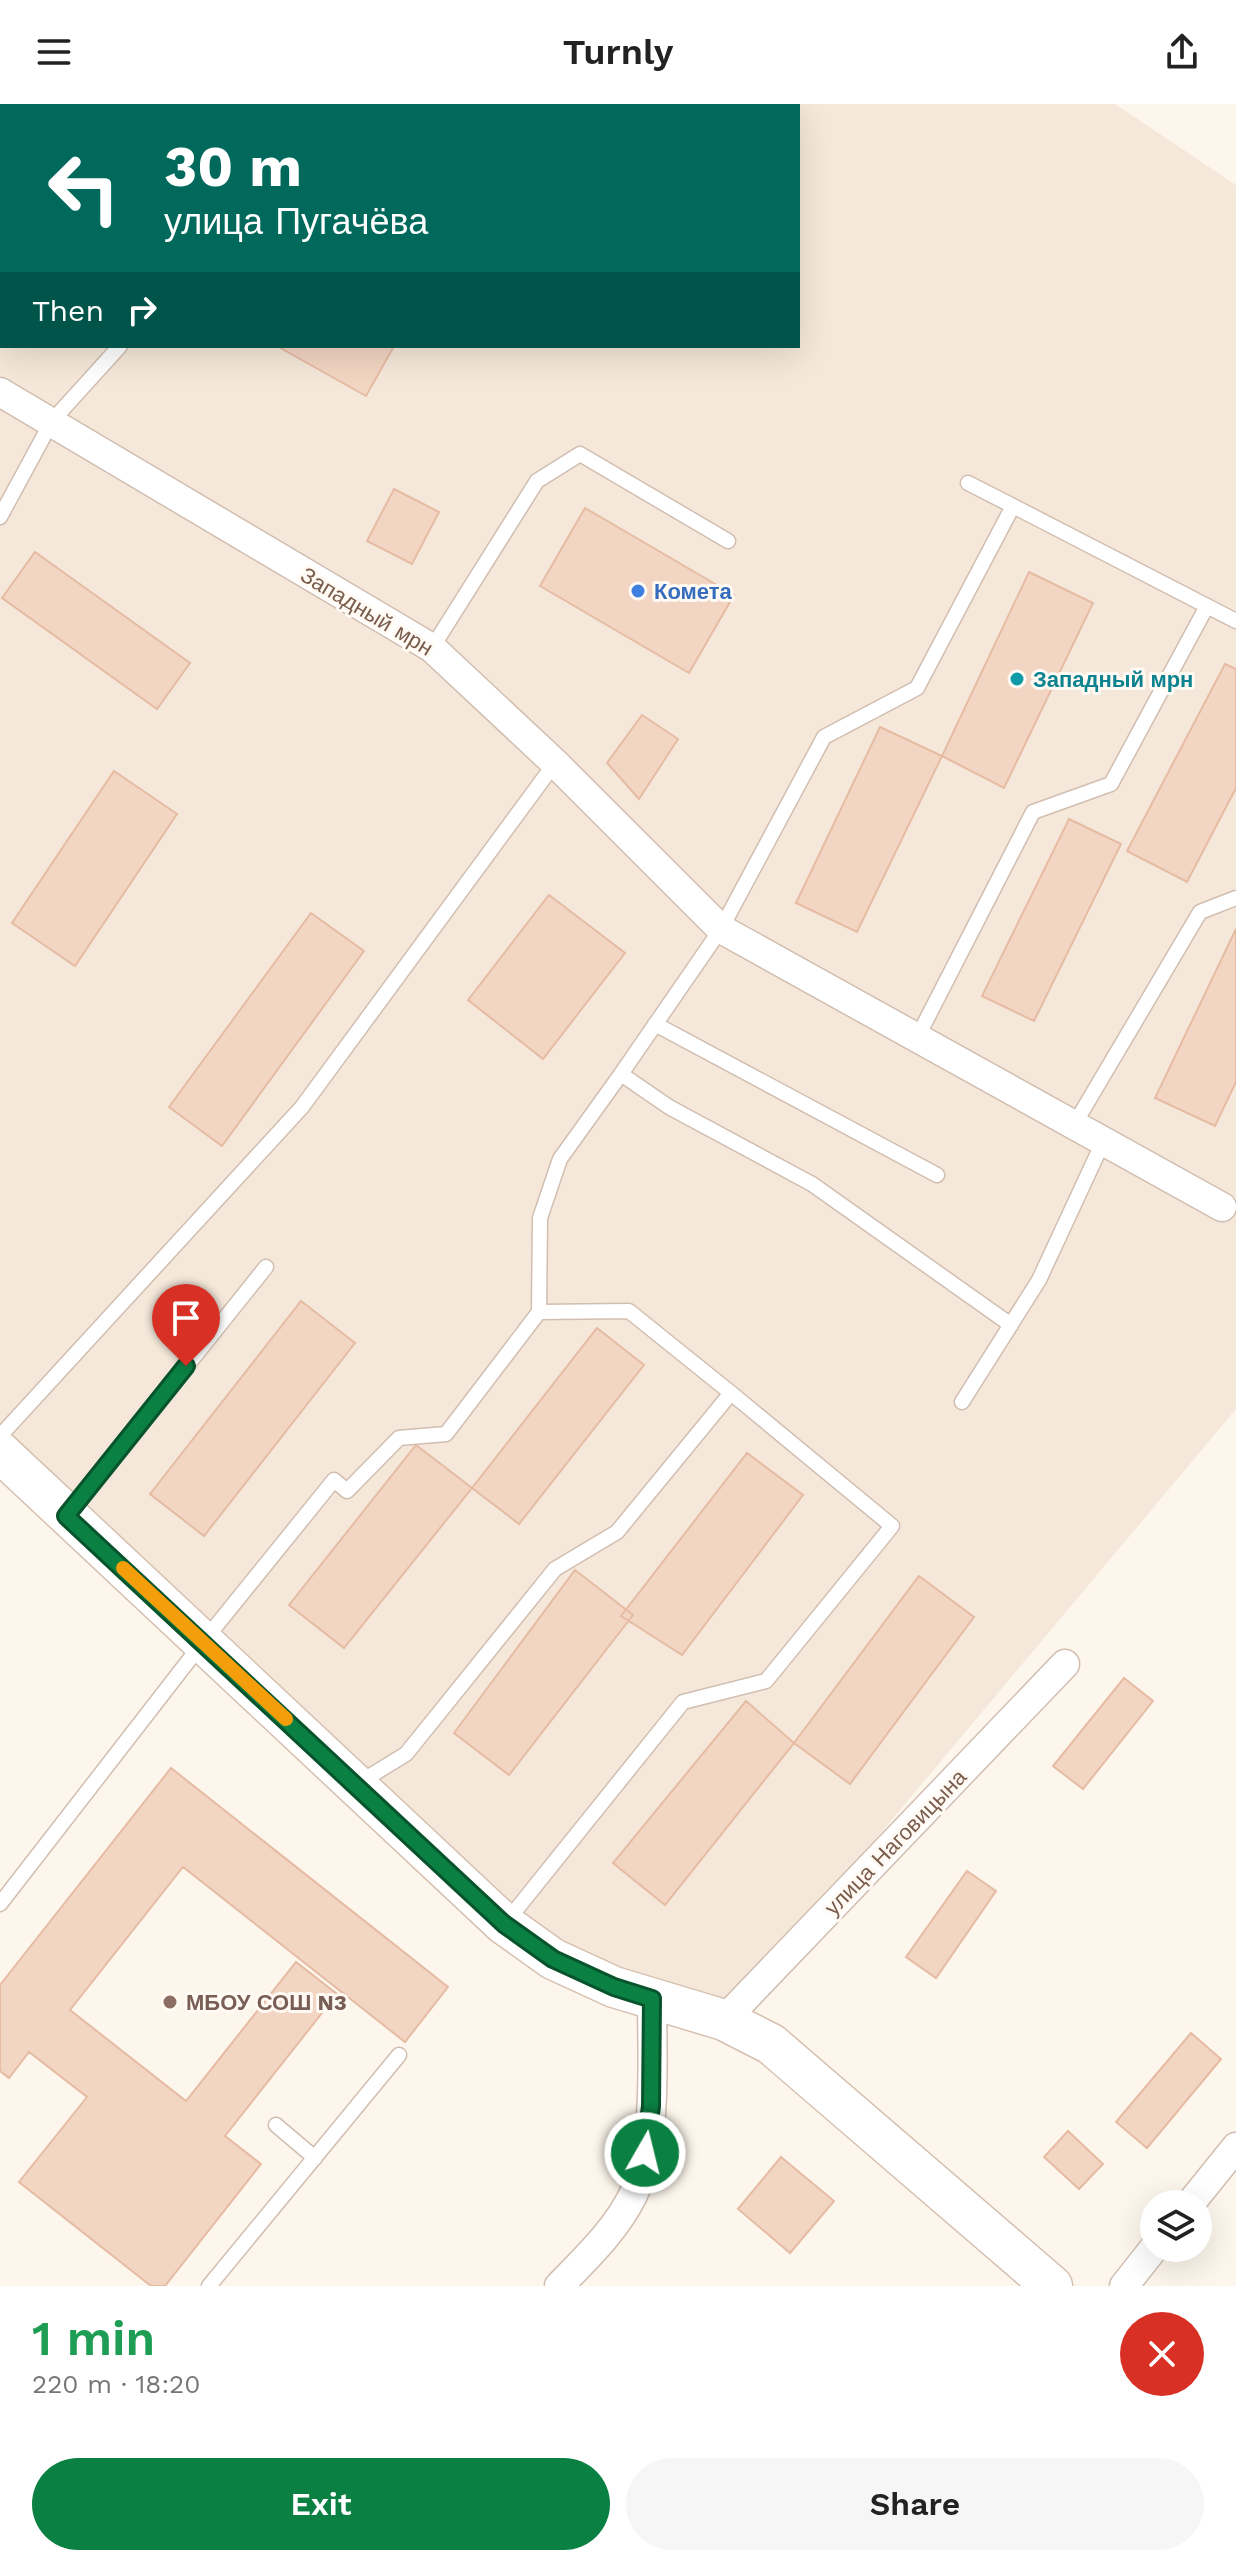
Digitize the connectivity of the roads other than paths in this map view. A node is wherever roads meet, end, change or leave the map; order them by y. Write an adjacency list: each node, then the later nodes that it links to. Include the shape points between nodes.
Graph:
1 (118, 348): 3 (lane)
2 (0, 392): 3 (street, Западный мрн)
3 (52, 421): 6 (lane); 10 (street, Западный мрн)
4 (968, 483): 5 (lane)
5 (1013, 506): 8 (lane); 13 (lane, via 917,688 824,737)
6 (0, 517)
7 (728, 541): 10 (lane, via 580,454 537,481)
8 (1207, 606): 9 (lane); 15 (lane, via 1111,784 1033,812)
9 (1236, 621)
10 (432, 648): 11 (street, Западный мрн)
11 (555, 763): 13 (street, Западный мрн); 26 (lane, via 302,1107)
12 (1236, 898): 17 (lane, via 1200,912)
13 (721, 929): 14 (lane); 15 (street, Западный мрн)
14 (655, 1024): 16 (lane); 19 (lane)
15 (917, 1038): 17 (street, Западный мрн)
16 (621, 1074): 22 (lane, via 560,1159 540,1218); 23 (lane, via 669,1107 812,1184)
17 (1074, 1125): 18 (street, Западный мрн)
18 (1103, 1142): 20 (street, Западный мрн); 23 (lane, via 1039,1280)
19 (937, 1175)
20 (1222, 1207)
21 (266, 1267): 28 (lane)
22 (539, 1312): 24 (lane, via 629,1311); 29 (lane, via 446,1434 399,1438 347,1491 334,1480)
23 (1011, 1325): 25 (lane)
24 (731, 1393): 31 (lane, via 617,1532 555,1569 406,1754); 33 (lane, via 892,1526 766,1681 683,1702)
25 (962, 1402)
26 (0, 1436)
27 (0, 1452): 28 (street)
28 (66, 1516): 29 (street)
29 (203, 1642): 31 (street); 32 (lane)
30 (1065, 1664): 35 (street, улица Наговицына)
31 (355, 1785): 33 (street)
32 (0, 1904)
33 (504, 1924): 34 (street, via 553,1959)
34 (652, 1999): 35 (street); 43 (street, via 651,2106 633,2194 604,2239)
35 (724, 2020): 44 (street, via 771,2044)
36 (399, 2055): 39 (lane)
37 (276, 2125): 39 (lane)
38 (1236, 2147): 40 (street)
39 (315, 2158): 42 (lane)
40 (1201, 2190)
41 (1143, 2262): 45 (street)
42 (209, 2286)
43 (559, 2286)
44 (1052, 2286)
45 (1124, 2286)

